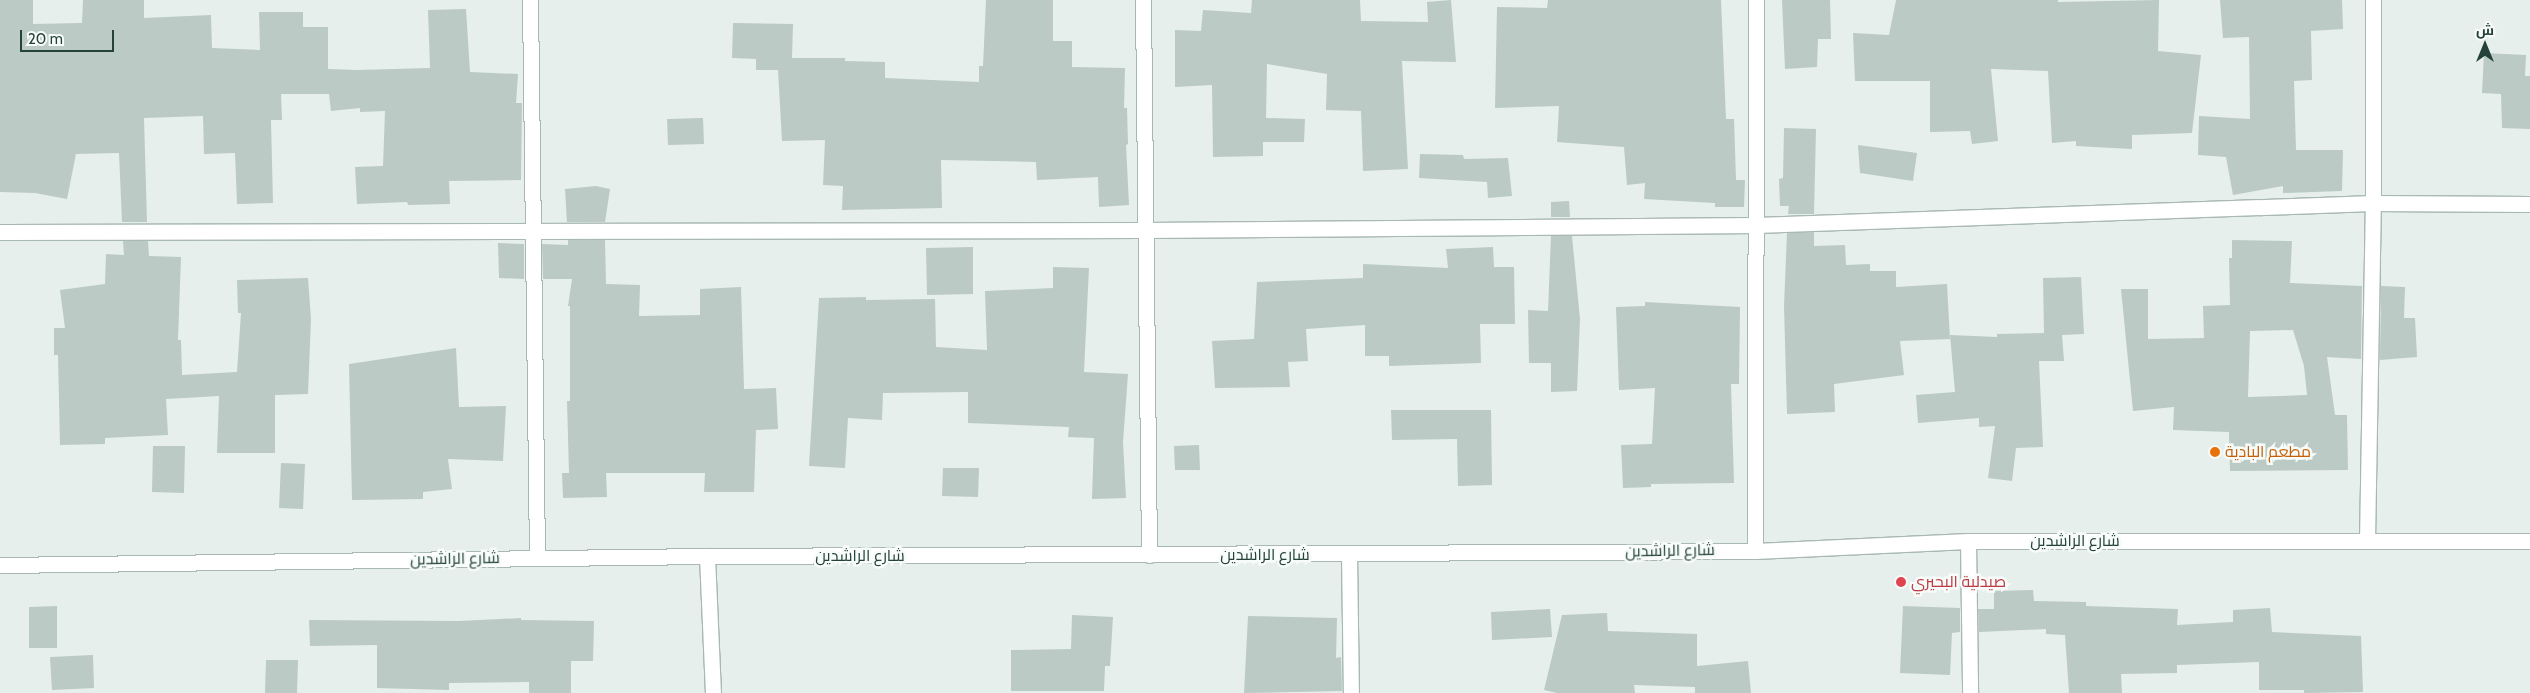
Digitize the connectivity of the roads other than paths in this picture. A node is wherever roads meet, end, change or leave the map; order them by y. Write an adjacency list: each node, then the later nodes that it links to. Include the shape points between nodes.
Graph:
1 (530, 0): 10 (street)
2 (1143, 0): 8 (street)
3 (1756, 0): 7 (street)
4 (2373, 0): 5 (street)
5 (2373, 203): 6 (street); 7 (street); 12 (street)
6 (2530, 204)
7 (1756, 225): 8 (street); 14 (street)
8 (1145, 230): 10 (street); 16 (street)
9 (0, 232): 10 (street)
10 (533, 232): 18 (street)
11 (1968, 541): 12 (street, شارع الراشدين); 14 (street, شارع الراشدين); 22 (street)
12 (2367, 541): 13 (street, شارع الراشدين)
13 (2530, 541)
14 (1755, 551): 15 (street, شارع الراشدين)
15 (1349, 554): 16 (street, شارع الراشدين); 21 (street)
16 (1149, 555): 17 (street, شارع الراشدين)
17 (707, 556): 18 (street, شارع الراشدين); 20 (street)
18 (537, 558): 19 (street, شارع الراشدين)
19 (0, 565)
20 (713, 693)
21 (1351, 693)
22 (1970, 693)

